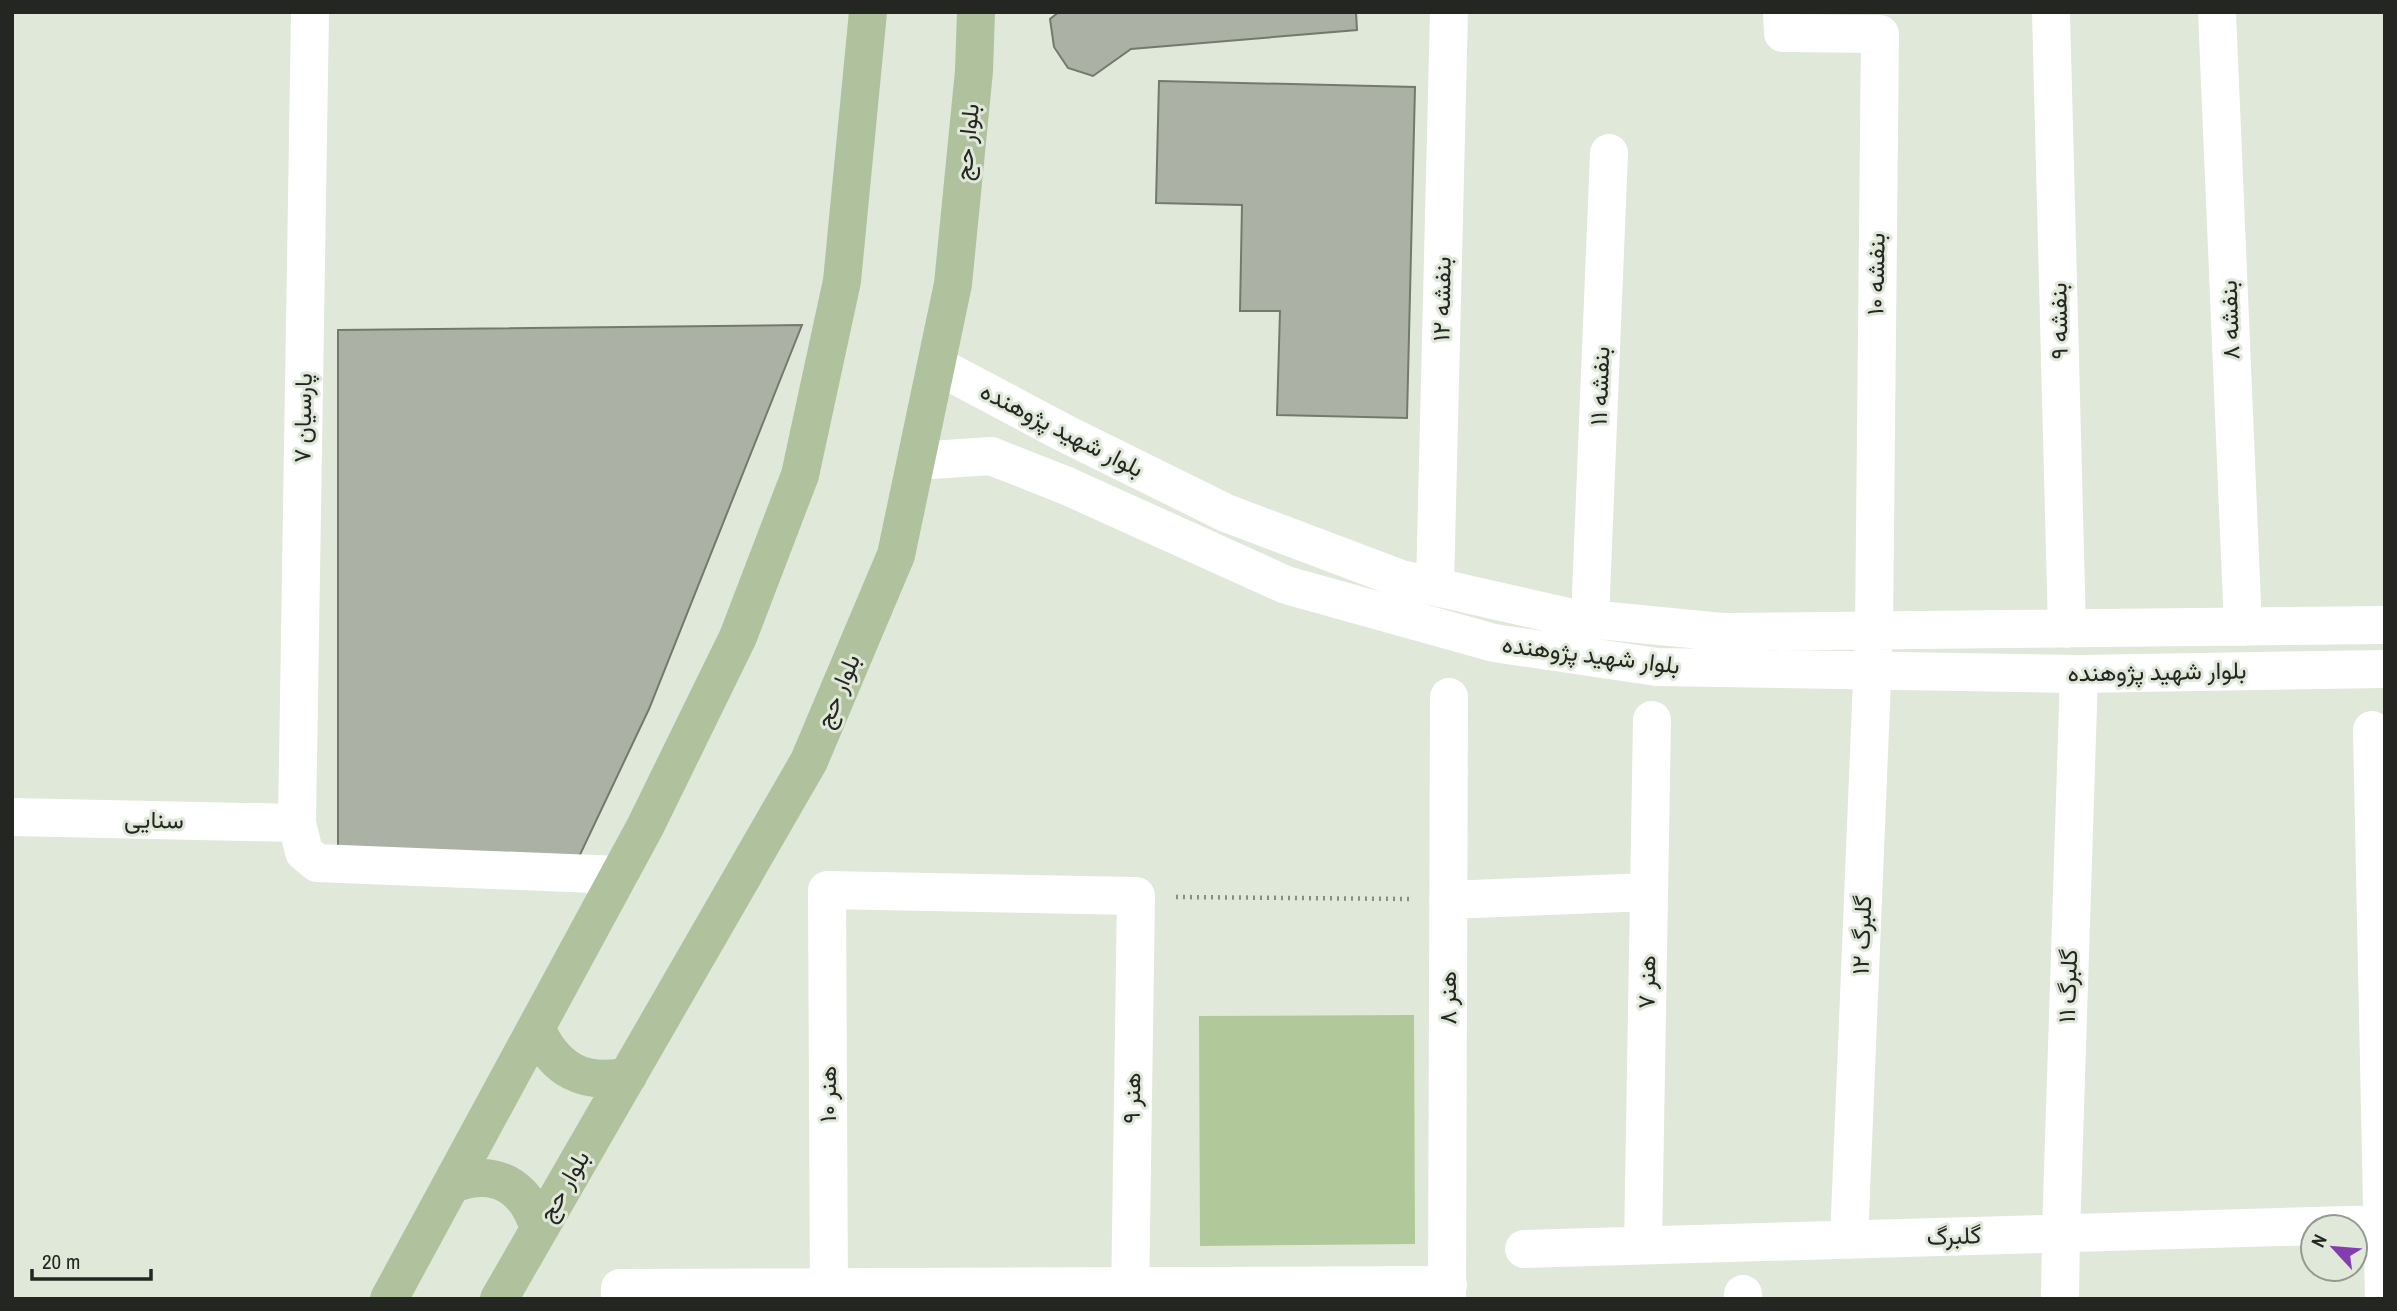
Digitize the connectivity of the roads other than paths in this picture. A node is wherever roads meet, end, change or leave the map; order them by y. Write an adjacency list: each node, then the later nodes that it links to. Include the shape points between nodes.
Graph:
1 (310, 12): 24 (street, پارسیان ۷)
2 (868, 12): 25 (main road, via 842,281 800,475 738,637)
3 (975, 12): 9 (main road, بلوار حج, via 974,71 953,284)
4 (1448, 12): 11 (street, بنفشه ۱۲)
5 (1782, 12): 16 (street, بنفشه ۱۰, via 1783,33 1880,34)
6 (2051, 12): 15 (street, بنفشه ۹)
7 (2217, 12): 14 (street, بنفشه ۸)
8 (1609, 152): 12 (street, بنفشه ۱۱)
9 (936, 365): 10 (main road, بلوار حج); 11 (street, بلوار شهید پژوهنده, via 1226,513 1401,579)
10 (916, 461): 17 (street, بلوار شهید پژوهنده, via 991,456 1286,585 1494,643 1657,667); 30 (main road, بلوار حج, via 896,555 809,761)
11 (1435, 586): 12 (street, بلوار شهید پژوهنده)
12 (1590, 620): 16 (street, بلوار شهید پژوهنده, via 1722,632)
13 (2385, 625): 14 (street, بلوار شهید پژوهنده)
14 (2243, 627): 15 (street, بلوار شهید پژوهنده)
15 (2067, 629): 16 (street, بلوار شهید پژوهنده)
16 (1874, 631): 17 (street, گلبرگ ۱۲)
17 (1872, 669): 19 (street, بلوار شهید پژوهنده); 35 (street, گلبرگ ۱۲)
18 (2385, 669): 19 (street, بلوار شهید پژوهنده)
19 (2079, 674): 34 (street, گلبرگ ۱۱)
20 (1449, 697): 28 (street, هنر ۸)
21 (1652, 720): 27 (street, هنر ۷)
22 (2372, 730): 32 (street)
23 (12, 817): 24 (street, سنایی)
24 (297, 823): 25 (street, پارسیان ۷, via 304,852 317,863)
25 (619, 876): 29 (main road)
26 (827, 890): 38 (street, هنر ۹, via 1136,896); 41 (street, هنر ۱۰)
27 (1648, 892): 28 (street); 36 (street, هنر ۷)
28 (1448, 900): 39 (street, هنر ۸)
29 (536, 1028): 30 (main road, via 543,1044 568,1069 597,1080); 31 (main road)
30 (628, 1076): 33 (main road, بلوار حج)
31 (451, 1185): 33 (main road, via 480,1177 508,1185 534,1211); 42 (main road)
32 (2383, 1224): 34 (street, گلبرگ); 45 (street)
33 (539, 1229): 43 (main road, بلوار حج)
34 (2060, 1233): 35 (street, گلبرگ); 44 (street, گلبرگ ۱۱)
35 (1849, 1240): 36 (street, گلبرگ)
36 (1643, 1245): 37 (street, گلبرگ)
37 (1524, 1249)
38 (1130, 1292): 39 (street); 41 (street)
39 (1448, 1292)
40 (620, 1293): 41 (street)
41 (829, 1293)
42 (389, 1299)
43 (499, 1299)
44 (2060, 1299)
45 (2384, 1299)

